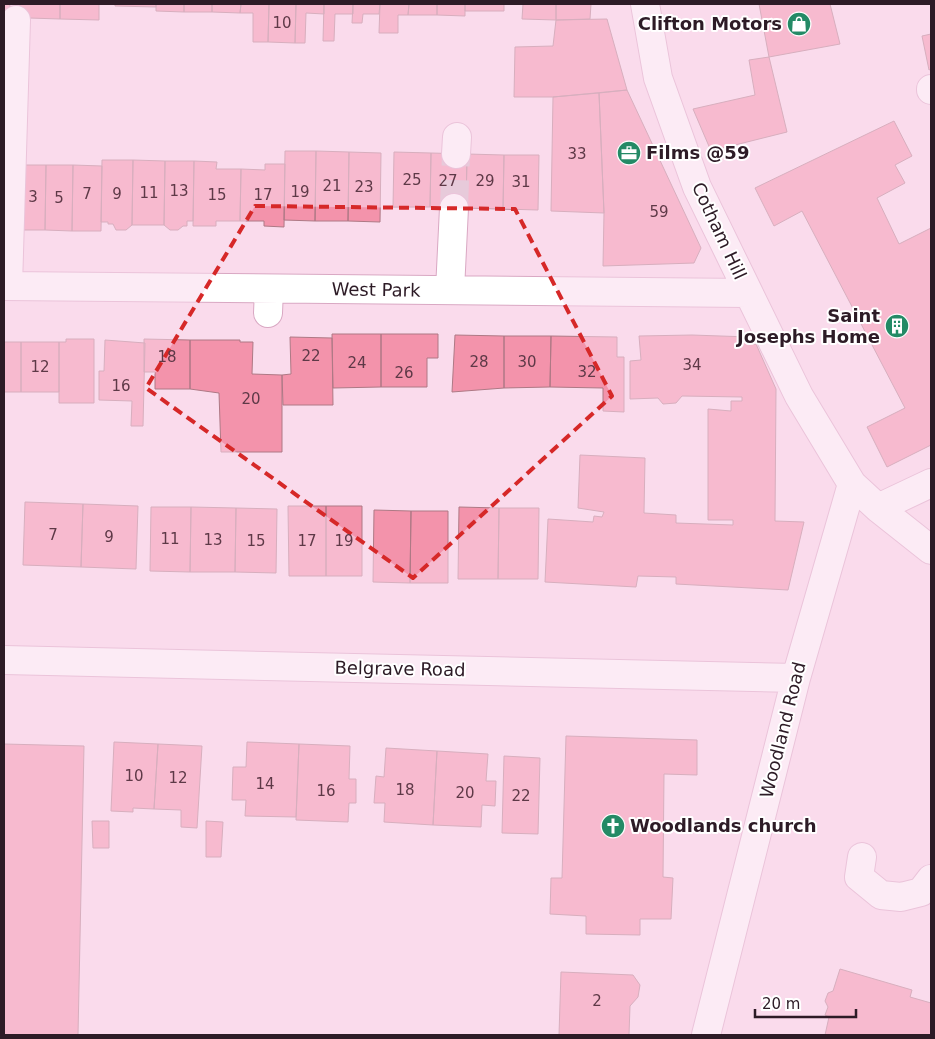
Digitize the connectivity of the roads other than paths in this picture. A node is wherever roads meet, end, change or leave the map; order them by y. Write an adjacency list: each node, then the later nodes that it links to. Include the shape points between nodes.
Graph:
1 (645, 4): 6 (street, Cotham Hill, via 658,78 671,116 697,187)
2 (16, 20): 4 (street)
3 (454, 208): 5 (street)
4 (6, 286): 5 (street, West Park, via 268,301)
5 (450, 290): 6 (street, West Park)
6 (748, 293): 8 (street, Cotham Hill, via 799,396)
7 (931, 483): 9 (street)
8 (852, 484): 9 (street, Cotham Hill); 12 (street, Woodland Road)
9 (878, 508): 10 (street, Cotham Hill)
10 (931, 550)
11 (4, 660): 12 (street, Belgrave Road)
12 (796, 678): 15 (street, Woodland Road)
13 (862, 857): 14 (street, via 859,877 881,895 901,897 921,892)
14 (931, 880)
15 (706, 1035)

